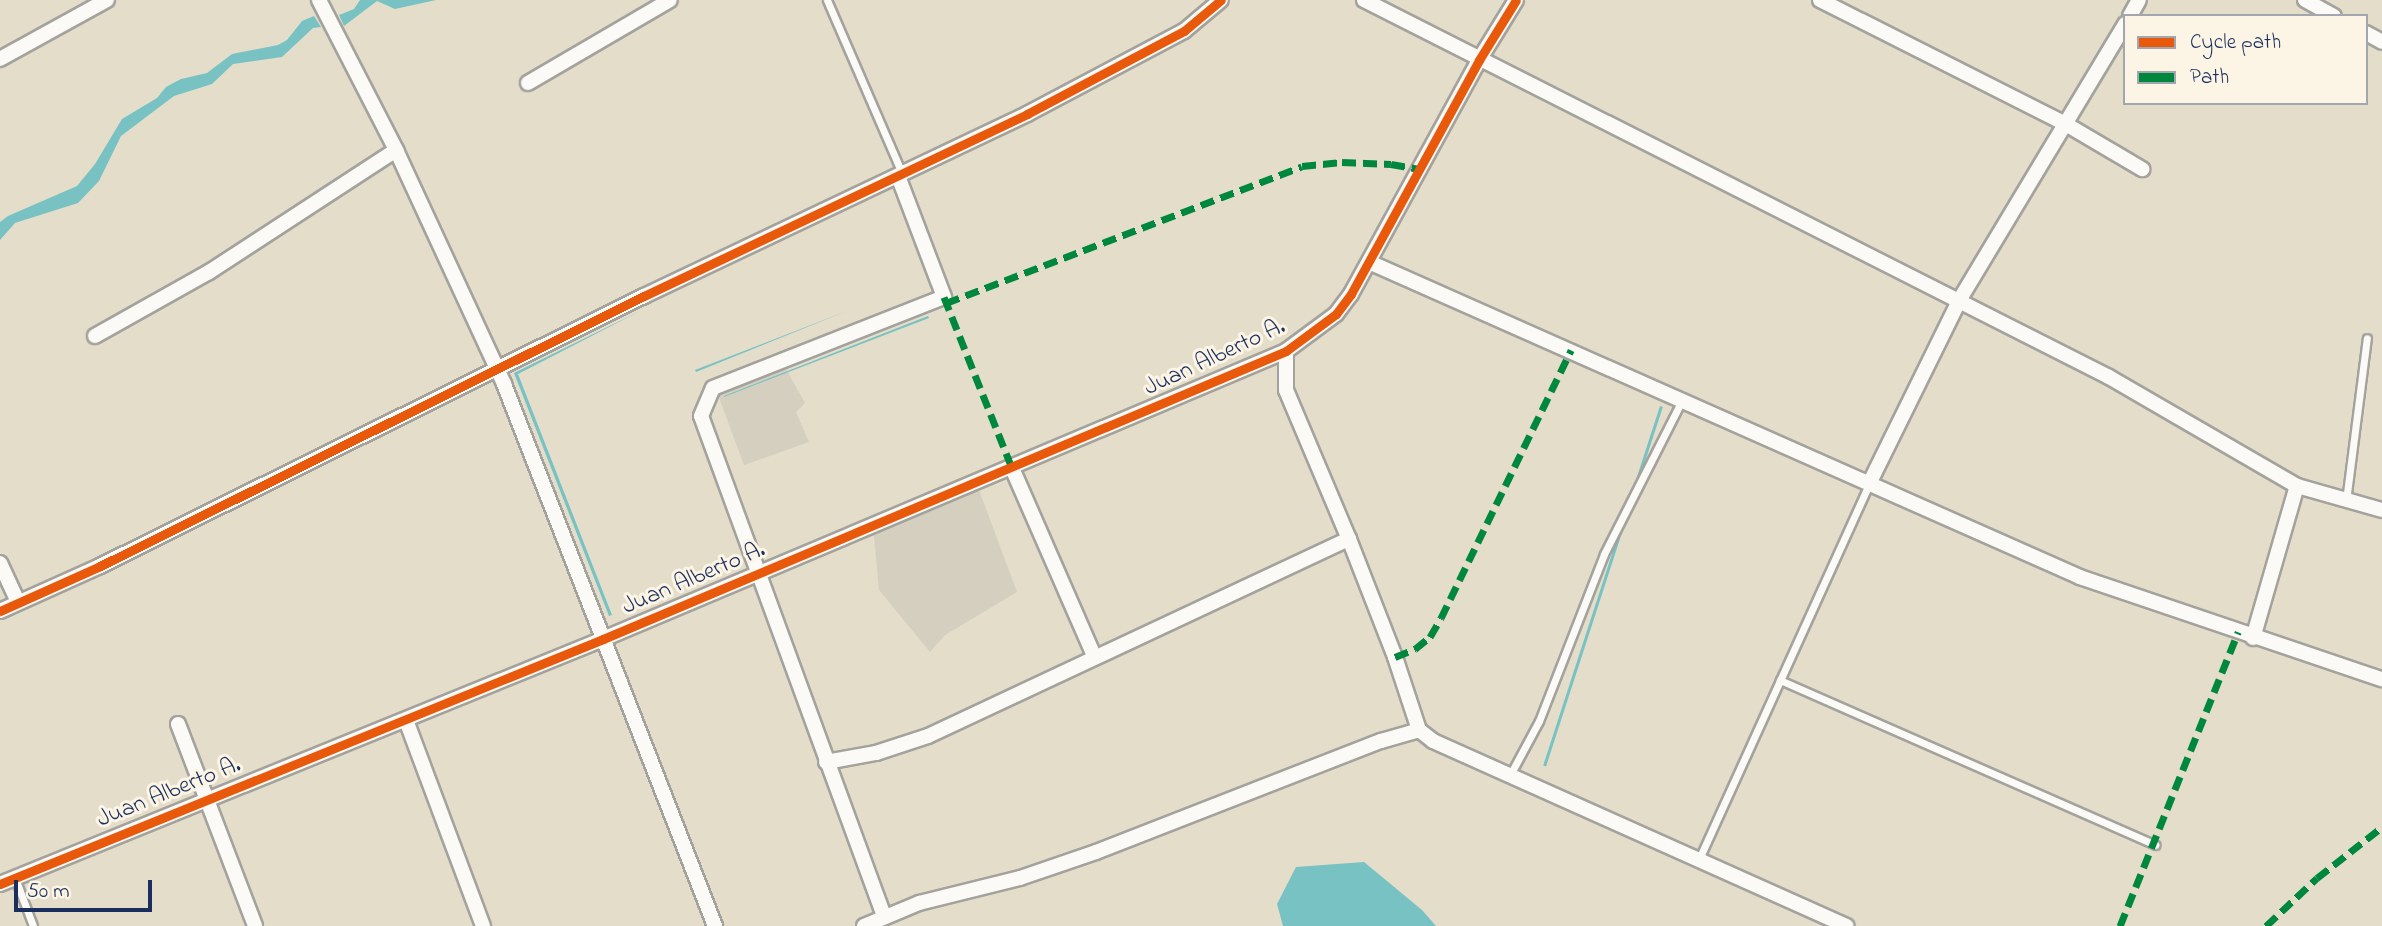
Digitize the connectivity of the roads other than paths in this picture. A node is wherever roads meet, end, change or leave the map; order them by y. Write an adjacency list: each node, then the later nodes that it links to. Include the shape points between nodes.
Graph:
1 (107, 0): 12 (street)
2 (670, 0): 14 (street)
3 (827, 0): 18 (lane)
4 (1221, 0): 18 (street, via 1184,31 1121,67)
5 (1364, 0): 13 (street)
6 (1516, 0): 13 (street, Juan Alberto A.)
7 (1820, 0): 15 (street)
8 (2305, 0): 10 (street)
9 (320, 1): 16 (street)
10 (2330, 14)
11 (2123, 27): 15 (street)
12 (0, 59)
13 (1479, 60): 19 (street, Juan Alberto A.); 20 (street)
14 (528, 83)
15 (2064, 123): 17 (street); 20 (street)
16 (396, 150): 21 (street, via 209,272); 24 (street)
17 (2142, 169)
18 (900, 175): 24 (street); 33 (street, via 944,297 713,388 705,399 701,416)
19 (1369, 262): 23 (street, Juan Alberto A., via 1336,314); 25 (street)
20 (1960, 299): 27 (street); 28 (street, via 2109,377)
21 (95, 336)
22 (2367, 338): 29 (lane)
23 (1286, 351): 26 (street, Juan Alberto A.); 31 (street, via 1286,390)
24 (496, 368): 34 (street, via 100,566); 37 (street)
25 (1682, 399): 27 (street); 45 (lane, via 1604,555 1539,721)
26 (1012, 468): 33 (street, Juan Alberto A.); 38 (street)
27 (1870, 482): 36 (street, via 2080,577); 39 (lane)
28 (2297, 486): 29 (street); 36 (street)
29 (2346, 502): 30 (street)
30 (2382, 510)
31 (1349, 539): 38 (street); 43 (street)
32 (0, 564): 34 (street)
33 (756, 573): 37 (street, Juan Alberto A.); 44 (street)
34 (18, 602): 35 (street)
35 (0, 611)
36 (2253, 638): 40 (street)
37 (603, 639): 41 (street, Juan Alberto A.); 55 (street)
38 (1094, 656): 44 (street, via 928,736)
39 (1780, 680): 47 (lane); 48 (lane)
40 (2382, 680)
41 (406, 720): 46 (street, Juan Alberto A.); 54 (street)
42 (178, 724): 46 (street)
43 (1419, 730): 45 (street, via 1433,741); 51 (street, via 1096,852)
44 (826, 762): 51 (street)
45 (1510, 775): 48 (street)
46 (206, 798): 49 (street, Juan Alberto A.); 53 (street)
47 (2155, 845)
48 (1699, 860): 57 (street)
49 (15, 878): 50 (street, Juan Alberto A.); 52 (lane)
50 (0, 884)
51 (884, 916): 56 (street)
52 (33, 926)
53 (255, 926)
54 (483, 926)
55 (715, 926)
56 (863, 926)
57 (1847, 926)

